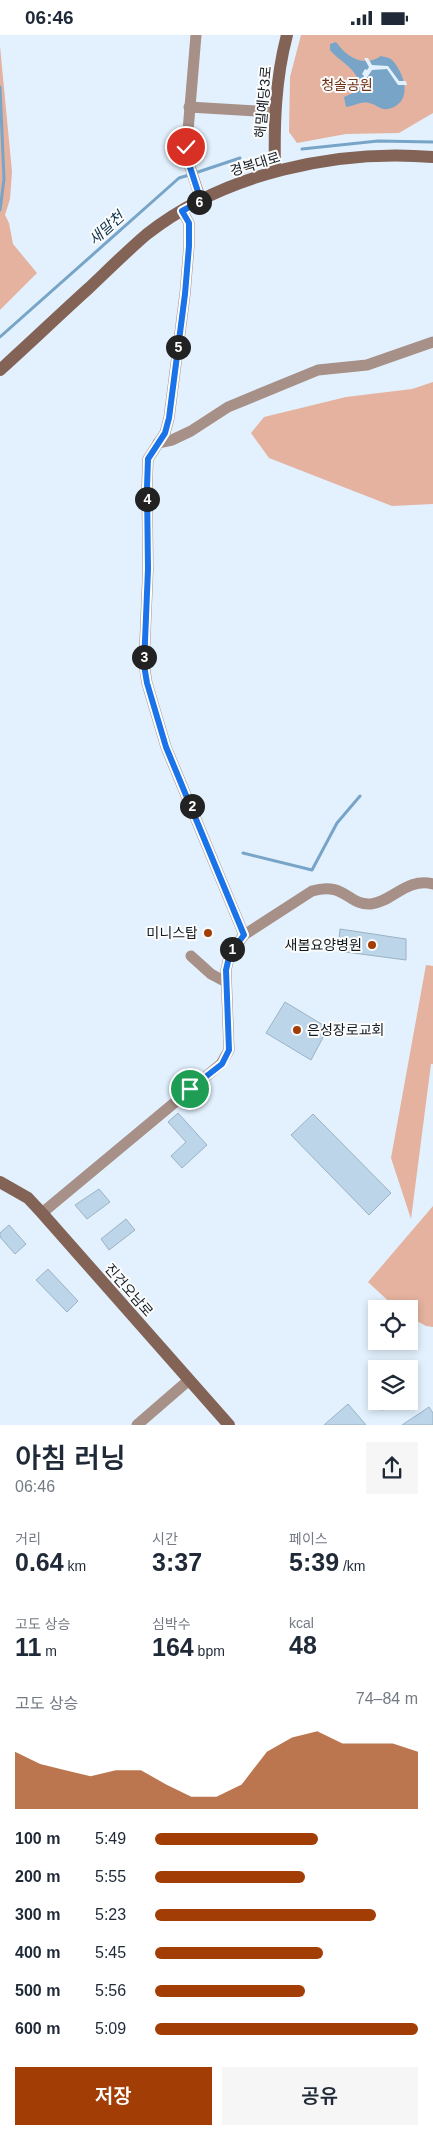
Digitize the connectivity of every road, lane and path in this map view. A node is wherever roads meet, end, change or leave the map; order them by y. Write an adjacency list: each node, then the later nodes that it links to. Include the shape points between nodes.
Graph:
1 (196, 35): 3 (street)
2 (287, 35): 4 (street, 해밀예당3로)
3 (189, 107): 4 (street); 7 (street, via 186,155)
4 (275, 112): 6 (street, 해밀예당3로)
5 (433, 157): 6 (street, 경복대로, via 365,157)
6 (275, 171): 7 (street, 경복대로, via 230,186)
7 (201, 201): 8 (street, 경복대로)
8 (182, 211): 10 (street, 경복대로, via 132,247); 11 (street, via 189,223 185,294 169,418)
9 (433, 342): 11 (street, via 367,365 318,370 228,407 191,431)
10 (0, 370)
11 (158, 443): 13 (street, via 148,459 144,665 147,683 166,747)
12 (433, 884): 13 (street, via 407,885 376,904 368,905 359,903 343,891 323,888 312,891)
13 (244, 935): 15 (street, via 230,953)
14 (191, 956): 15 (street)
15 (226, 983): 17 (street, via 229,1050 222,1064)
16 (0, 1182): 17 (street, 진건오남로, via 28,1198)
17 (42, 1213): 18 (street, 진건오남로)
18 (189, 1380): 19 (street); 20 (street, 진건오남로)
19 (137, 1425)
20 (228, 1425)

